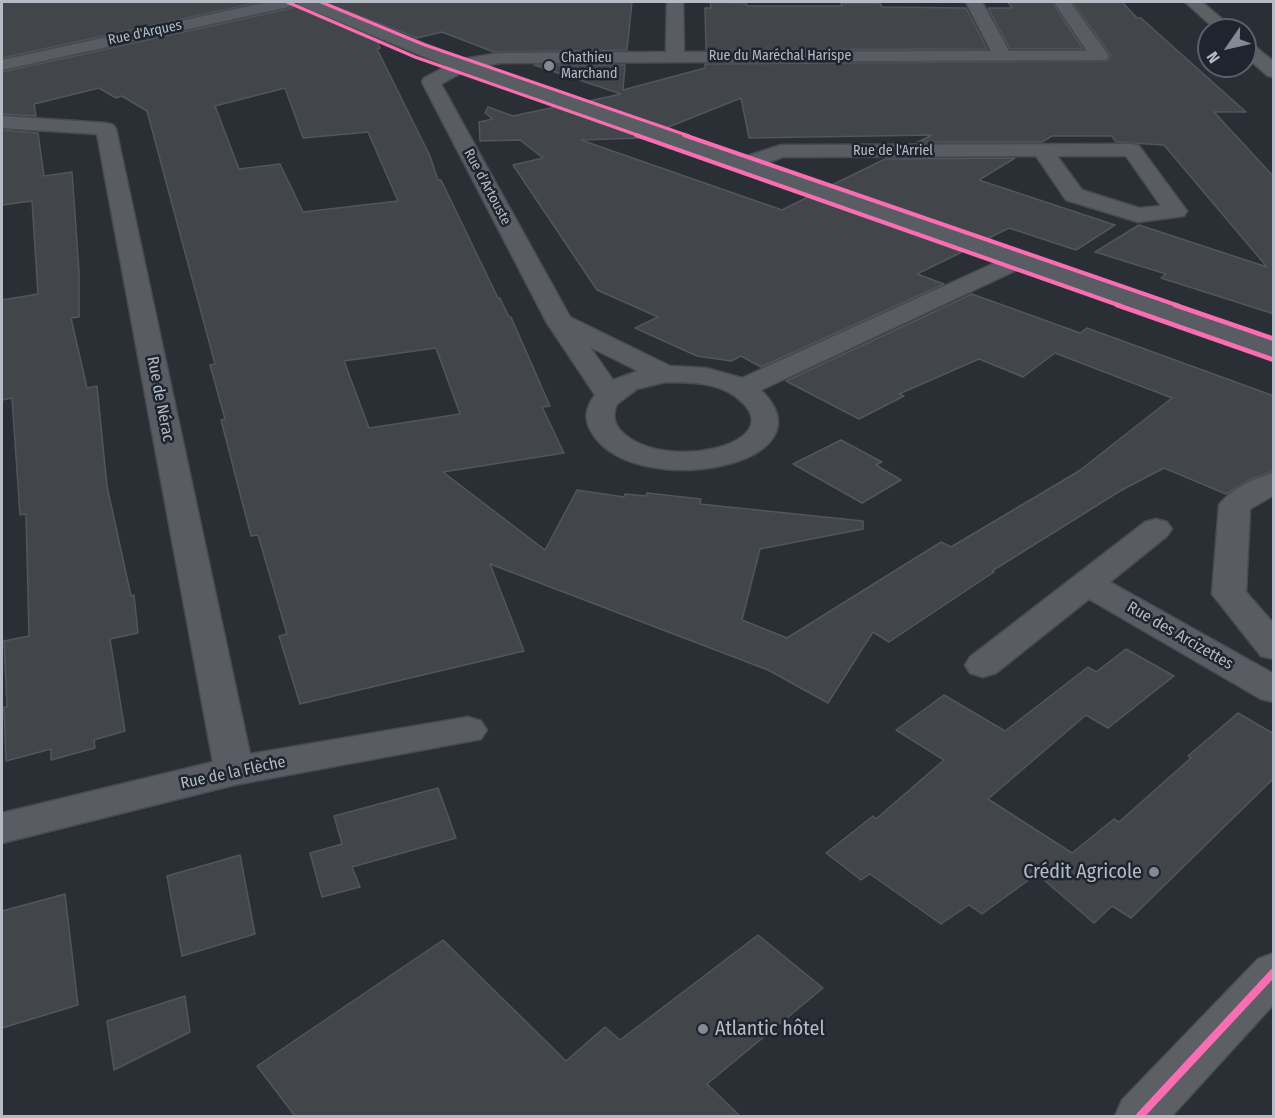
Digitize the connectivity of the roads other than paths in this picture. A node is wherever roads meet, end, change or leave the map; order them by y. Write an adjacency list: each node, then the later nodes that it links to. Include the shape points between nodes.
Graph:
1 (288, 2): 11 (street, Rue d'Arques)
2 (305, 2): 12 (street)
3 (675, 2): 8 (street)
4 (974, 2): 9 (street)
5 (1062, 2): 9 (street, Rue du Maréchal Harispe, via 1100,56)
6 (1193, 2): 7 (main road)
7 (1212, 18)
8 (675, 56): 9 (street, Rue du Maréchal Harispe); 12 (street, Rue du Maréchal Harispe, via 500,58)
9 (1003, 56)
10 (1257, 57): 13 (main road)
11 (2, 65)
12 (461, 65): 16 (street); 18 (street, Rue d'Artouste, via 431,82)
13 (1274, 72)
14 (2, 122): 30 (street, Rue de Nérac, via 106,129)
15 (1043, 151): 15 (street, Rue de l'Arriel, via 1132,150 1176,211 1138,215 1074,195); 16 (street, Rue de l'Arriel, via 781,151)
16 (745, 164): 17 (street)
17 (1020, 260): 19 (street); 21 (street)
18 (560, 323): 20 (street); 22 (street, Rue d'Artouste)
19 (1274, 351)
20 (665, 374): 21 (street, via 693,374); 22 (street, via 623,385)
21 (742, 388): 22 (street, via 758,400 765,414 764,428 753,442 708,460 651,458 608,437 599,423 599,409)
22 (609, 395)
23 (1274, 482): 26 (street, via 1235,505 1229,594)
24 (1156, 529): 25 (street)
25 (1087, 583): 27 (street); 28 (street, Rue des Arcizettes)
26 (1274, 648)
27 (983, 665)
28 (1274, 690)
29 (468, 730): 30 (street, Rue de la Flèche)
30 (234, 771): 31 (street, Rue de la Flèche)
31 (2, 828)
32 (1274, 972): 33 (main road)
33 (1140, 1116)

